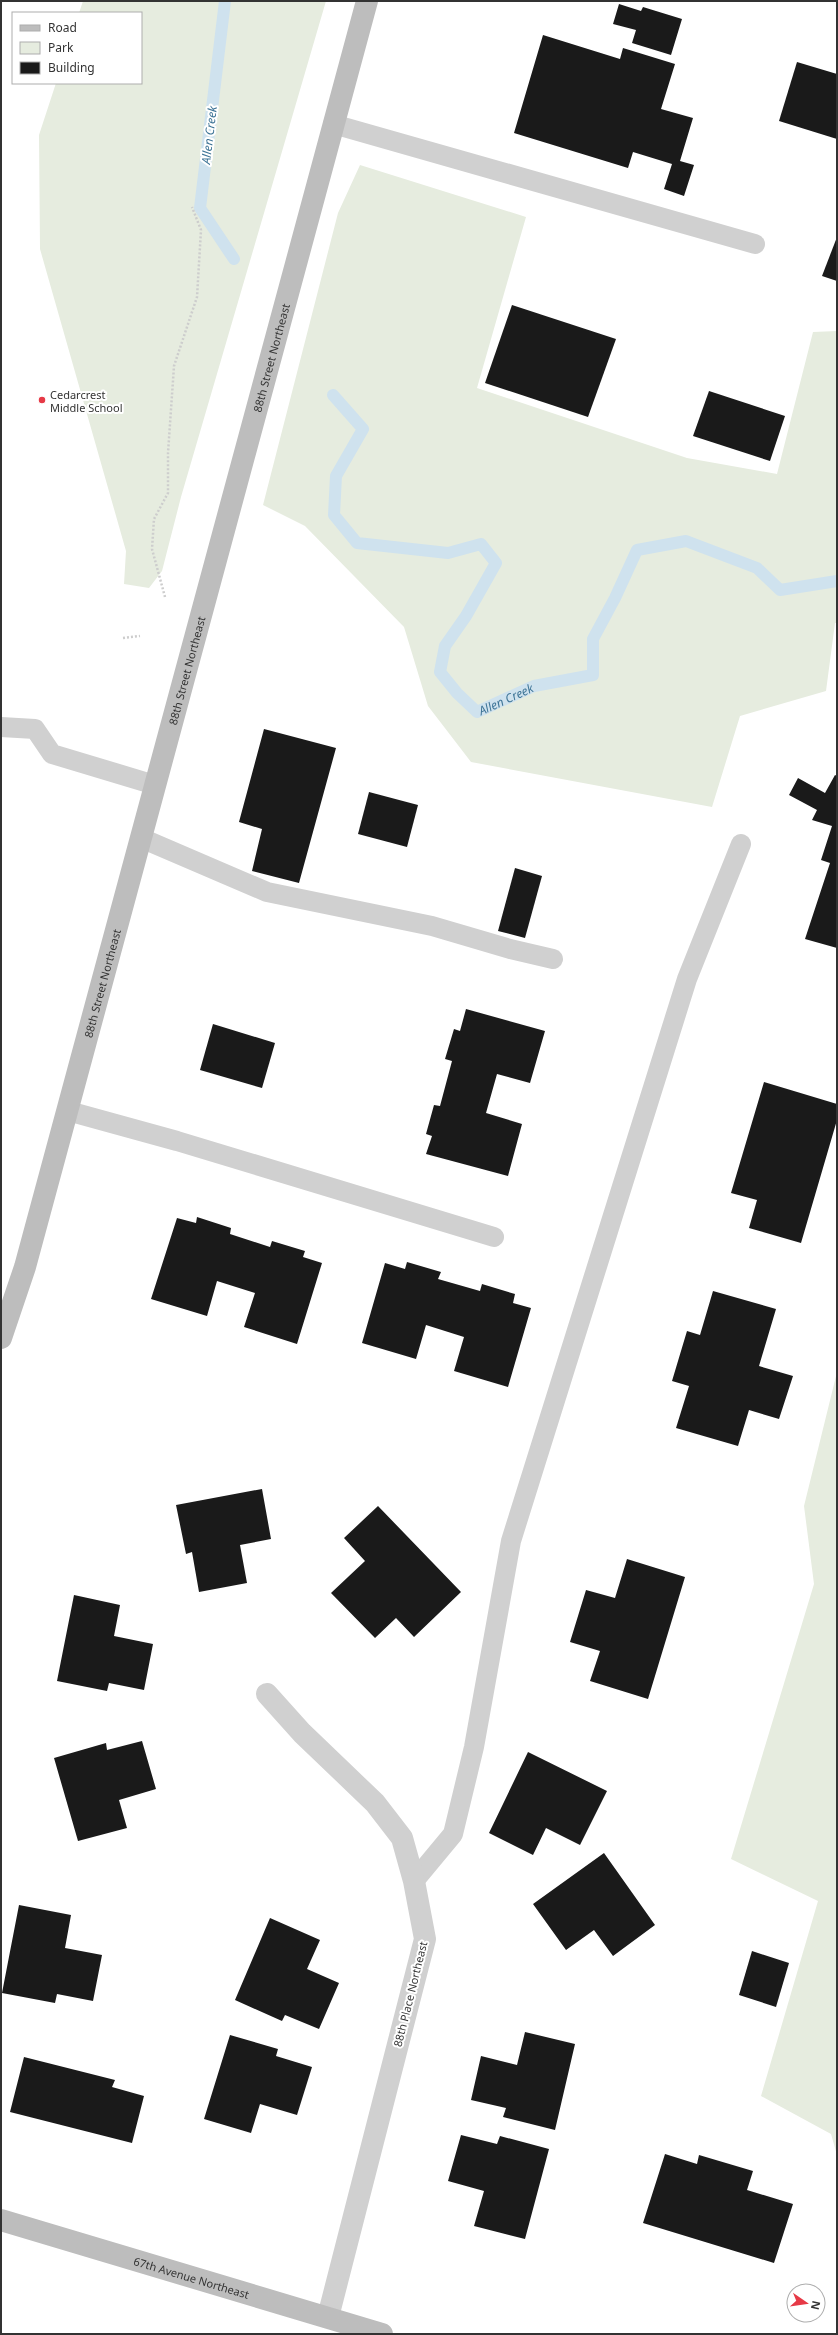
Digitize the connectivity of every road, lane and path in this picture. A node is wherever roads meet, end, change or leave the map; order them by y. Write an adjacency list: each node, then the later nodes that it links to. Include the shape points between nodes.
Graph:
1 (367, 1): 2 (main road, 88th Street Northeast)
2 (334, 124): 4 (lane); 9 (main road, 88th Street Northeast)
3 (192, 207): 5 (path, via 201,230 197,297 174,366 168,493 154,519 152,550)
4 (755, 244)
5 (165, 597)
6 (140, 636): 7 (path)
7 (123, 638)
8 (1, 727): 9 (lane, via 35,729 52,754)
9 (155, 785): 10 (main road, 88th Street Northeast)
10 (141, 838): 12 (lane, via 267,892 432,926); 13 (main road, 88th Street Northeast)
11 (741, 844): 17 (lane, via 687,979 511,1541 474,1747 453,1834)
12 (553, 959)
13 (68, 1111): 14 (lane, via 177,1141); 15 (main road, 88th Street Northeast, via 25,1267)
14 (494, 1237)
15 (1, 1338)
16 (267, 1694): 17 (street, 88th Place Northeast, via 302,1733 376,1803 402,1838)
17 (414, 1881): 19 (street, 88th Place Northeast, via 425,1939)
18 (1, 2220): 19 (main road, 67th Avenue Northeast)
19 (328, 2317): 20 (main road, 67th Avenue Northeast)
20 (382, 2334)

